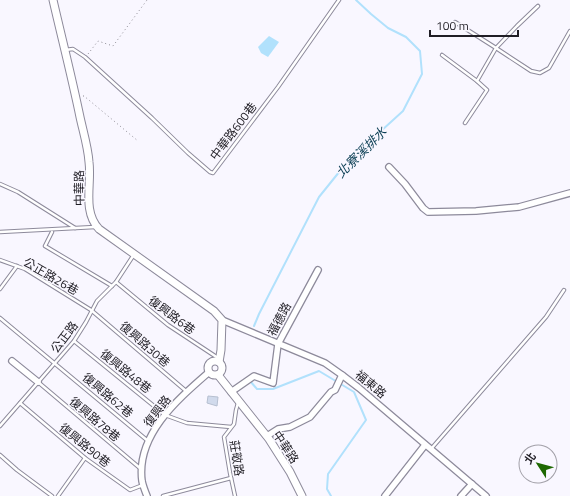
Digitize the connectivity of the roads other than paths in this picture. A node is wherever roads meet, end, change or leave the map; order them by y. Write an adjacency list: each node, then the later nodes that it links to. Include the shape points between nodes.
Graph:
1 (53, 0): 7 (street, 中華路)
2 (339, 0): 7 (lane, 中華路600巷, via 213,173 85,57 73,49)
3 (538, 6): 6 (lane)
4 (455, 22): 6 (lane)
5 (570, 31): 6 (lane, via 549,68 540,73)
6 (496, 48): 9 (lane)
7 (65, 50): 14 (street, 中華路, via 89,161 88,199 90,216)
8 (442, 55): 9 (lane)
9 (477, 81): 10 (lane, via 487,90)
10 (465, 123)
11 (389, 167): 13 (street, via 428,212 519,207)
12 (0, 184): 15 (lane, via 18,192)
13 (570, 193)
14 (96, 227): 15 (lane); 18 (street)
15 (76, 228): 16 (lane)
16 (0, 232)
17 (52, 232): 23 (lane, via 45,246)
18 (134, 254): 22 (lane, 公正路); 28 (street, via 214,311)
19 (0, 260): 20 (lane, 公正路26巷)
20 (18, 266): 24 (lane); 26 (lane, 公正路26巷)
21 (318, 270): 30 (street, 福德路)
22 (116, 282): 23 (lane, 公正路); 32 (lane, 復興路6巷, via 168,325)
23 (112, 286): 26 (lane, 公正路)
24 (0, 289)
25 (564, 290): 48 (lane, via 546,317)
26 (92, 310): 29 (lane, 公正路); 38 (lane, 復興路30巷)
27 (0, 318): 33 (lane, 復興路62巷)
28 (222, 320): 30 (street, 福東路); 32 (street)
29 (74, 341): 33 (lane, 公正路); 42 (lane, 復興路48巷)
30 (278, 344): 36 (street, 福東路, via 325,363); 39 (street, 福德路, via 273,383 254,376)
31 (12, 361): 37 (street)
32 (219, 361): 34 (street, via 210,362 207,367); 35 (street, via 222,368)
33 (55, 363): 37 (lane, 公正路); 46 (lane, 復興路62巷)
34 (208, 373): 35 (street); 38 (street, 復興路)
35 (218, 375): 39 (street, 中華路)
36 (340, 380): 45 (street, via 335,390 310,417); 47 (street, 福東路, via 359,388)
37 (38, 382): 41 (lane, 公正路); 51 (lane, 復興路78巷)
38 (186, 391): 42 (street, 復興路)
39 (231, 392): 40 (street, 中華路)
40 (239, 401): 44 (lane, 莊敬路); 45 (street, 中華路)
41 (20, 403): 43 (lane, 公正路); 50 (lane, 復興路90巷)
42 (165, 414): 44 (lane, 復興路48巷, via 187,423); 46 (street, 復興路)
43 (1, 424)
44 (231, 427): 52 (lane, 莊敬路, via 224,436)
45 (267, 436): 60 (street, 中華路)
46 (149, 441): 51 (street, 復興路)
47 (425, 444): 48 (street, 福東路); 61 (street)
48 (431, 449): 53 (street, 福東路)
49 (0, 455): 55 (lane)
50 (85, 458): 54 (lane, 復興路90巷, via 130,490); 56 (lane)
51 (141, 469): 54 (street, 復興路)
52 (231, 478): 58 (lane); 59 (lane, 莊敬路)
53 (472, 484): 62 (street); 63 (street, 福東路)
54 (143, 485): 57 (street, 復興路)
55 (52, 496)
56 (58, 496)
57 (147, 496)
58 (163, 496)
59 (235, 496)
60 (302, 496)
61 (385, 496)
62 (461, 496)
63 (486, 496)

